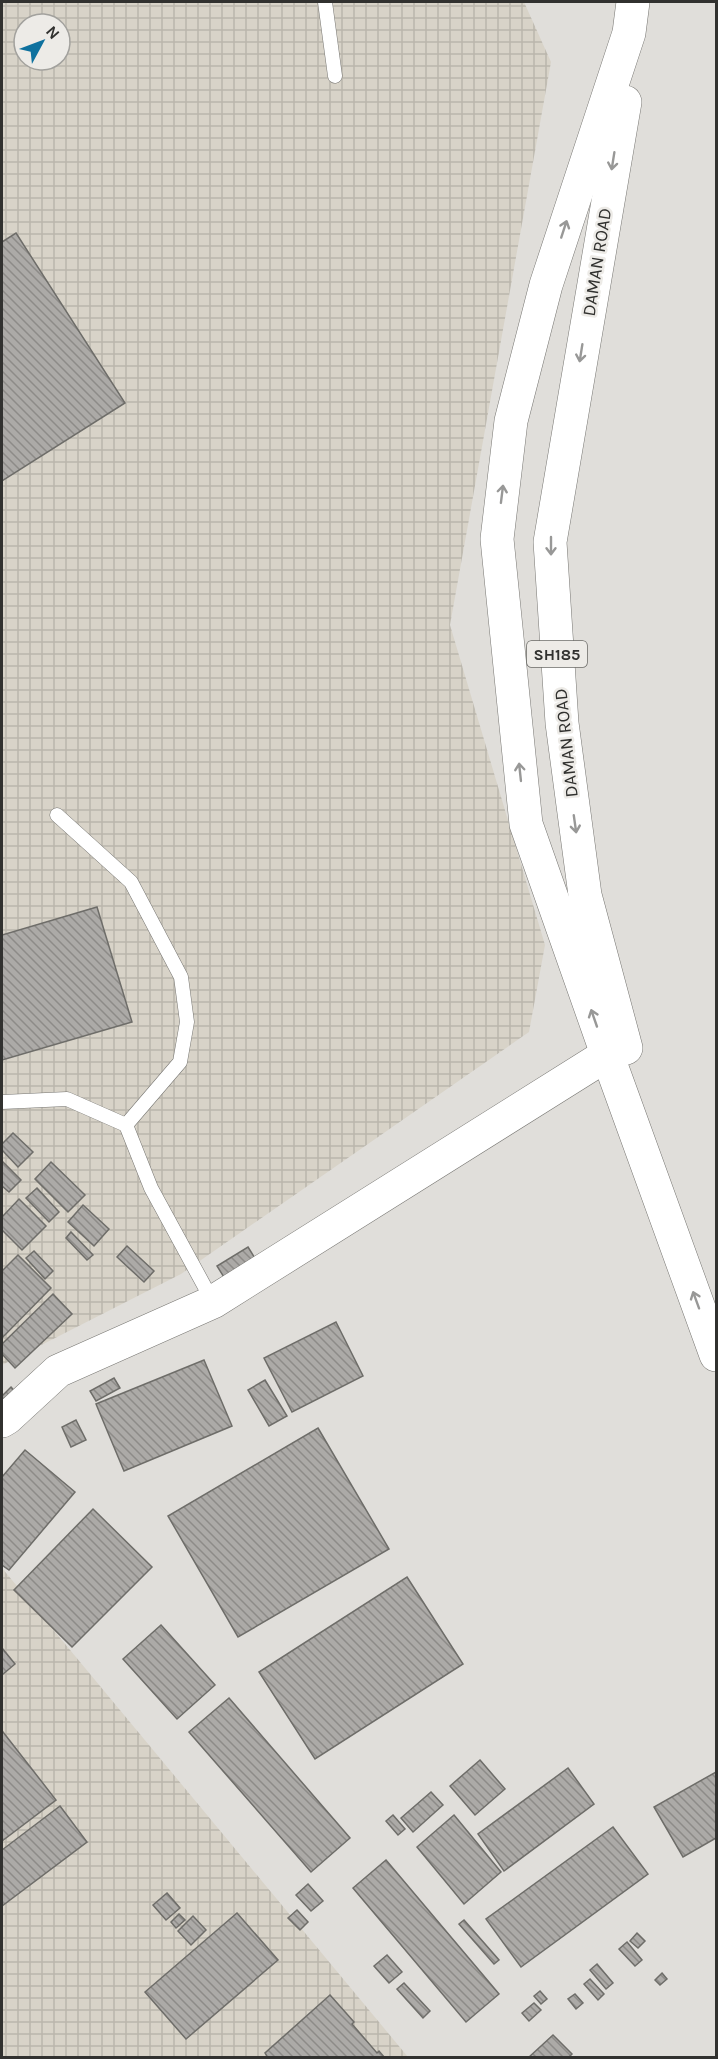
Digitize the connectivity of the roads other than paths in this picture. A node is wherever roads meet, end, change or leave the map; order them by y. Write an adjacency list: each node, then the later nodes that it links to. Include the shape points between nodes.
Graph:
1 (325, 2): 4 (lane)
2 (649, 2): 6 (main road, DAMAN ROAD / SH185, one-way to 6, via 620,123 550,542 562,723 585,895)
3 (629, 12): 6 (main road, one-way to 3, via 526,824 496,539 511,422 546,285)
4 (335, 76)
5 (57, 815): 8 (lane, via 131,882 182,977 187,1022 180,1062)
6 (615, 1049): 9 (main road, DAMAN ROAD / SH185); 10 (main road); 11 (main road, one-way to 6)
7 (2, 1102): 8 (lane, via 67,1099)
8 (126, 1125): 10 (lane, via 151,1188)
9 (717, 1292)
10 (213, 1302): 12 (main road, via 58,1371)
11 (717, 1355)
12 (2, 1421)

